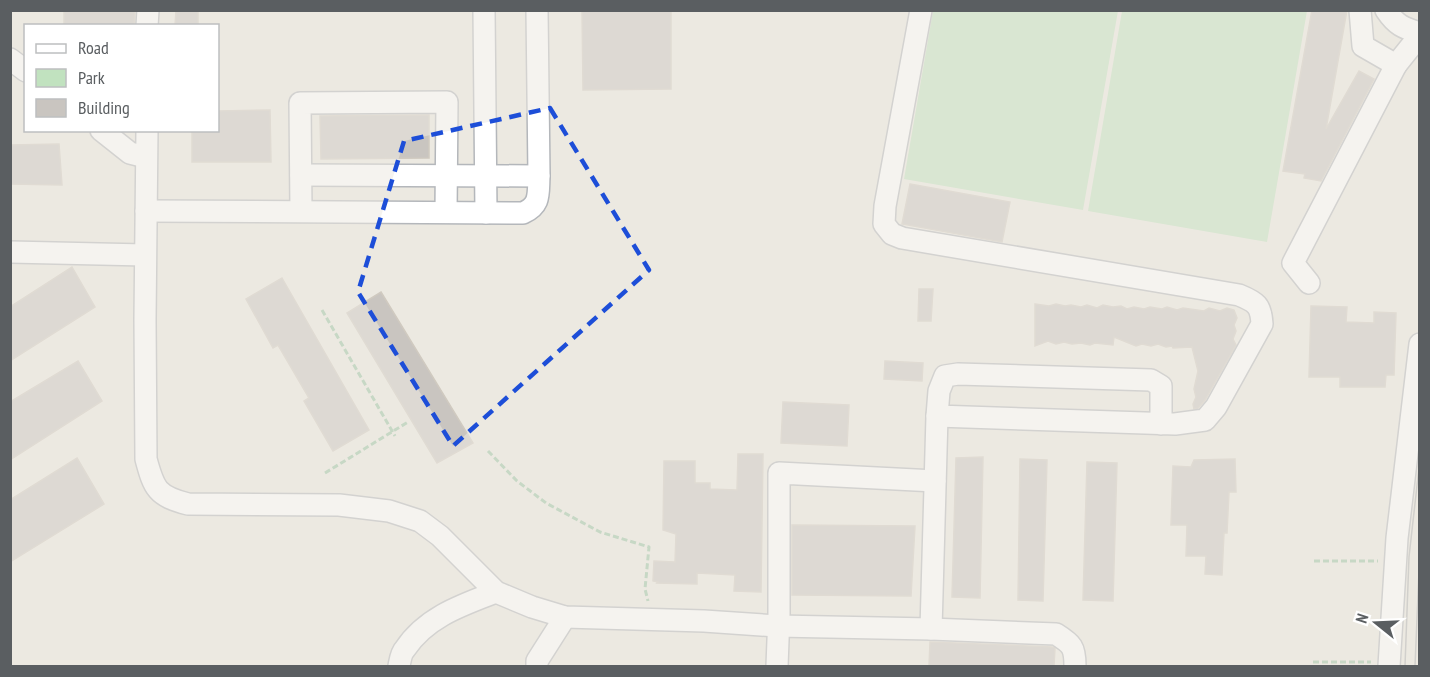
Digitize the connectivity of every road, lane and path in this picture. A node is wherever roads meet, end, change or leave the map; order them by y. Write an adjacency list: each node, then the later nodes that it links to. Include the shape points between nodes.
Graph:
1 (484, 10): 15 (street)
2 (537, 10): 16 (street)
3 (921, 10): 28 (street, via 885,206 884,224 892,234 1239,296 1253,301 1262,311 1262,324 1254,341 1205,420)
4 (1360, 10): 8 (street, via 1363,46)
5 (1386, 10): 6 (street, via 1394,21)
6 (1419, 34): 8 (street)
7 (10, 59): 9 (street)
8 (1396, 64): 23 (street, via 1293,263)
9 (24, 70)
10 (104, 132): 12 (street, via 130,153)
11 (147, 132): 12 (street)
12 (146, 157): 17 (street)
13 (301, 175): 14 (street); 14 (street, via 300,103 447,102); 18 (street)
14 (447, 175): 15 (street); 19 (street)
15 (486, 176): 16 (street); 20 (street)
16 (538, 176): 20 (street, via 538,197 532,209 523,213)
17 (146, 211): 18 (street); 22 (street)
18 (301, 211): 19 (street)
19 (447, 212): 20 (street)
20 (486, 213)
21 (10, 252): 22 (street)
22 (145, 255): 36 (street, via 146,459 152,481 164,496 188,504 339,505 389,511 420,521 440,536)
23 (1309, 283)
24 (322, 310): 29 (path)
25 (1419, 344): 42 (street)
26 (937, 417): 28 (street); 28 (street, via 939,391 945,376 1128,379 1151,380 1161,386); 33 (street)
27 (408, 422): 29 (path)
28 (1161, 424)
29 (392, 431): 30 (path); 32 (path)
30 (395, 436)
31 (488, 451): 38 (path, via 517,482 546,503 600,532 649,547 645,589)
32 (325, 473)
33 (935, 481): 39 (street, via 779,473); 40 (street)
34 (1314, 561): 35 (path)
35 (1383, 561)
36 (496, 592): 37 (street); 43 (street, via 452,609 427,625 403,650)
37 (565, 617): 38 (street); 44 (street)
38 (654, 620): 39 (street)
39 (777, 626): 40 (street); 45 (street)
40 (931, 629): 46 (street, via 1056,634 1070,642)
41 (1313, 662): 42 (path)
42 (1384, 664)
43 (399, 666)
44 (537, 666)
45 (777, 666)
46 (1075, 666)

